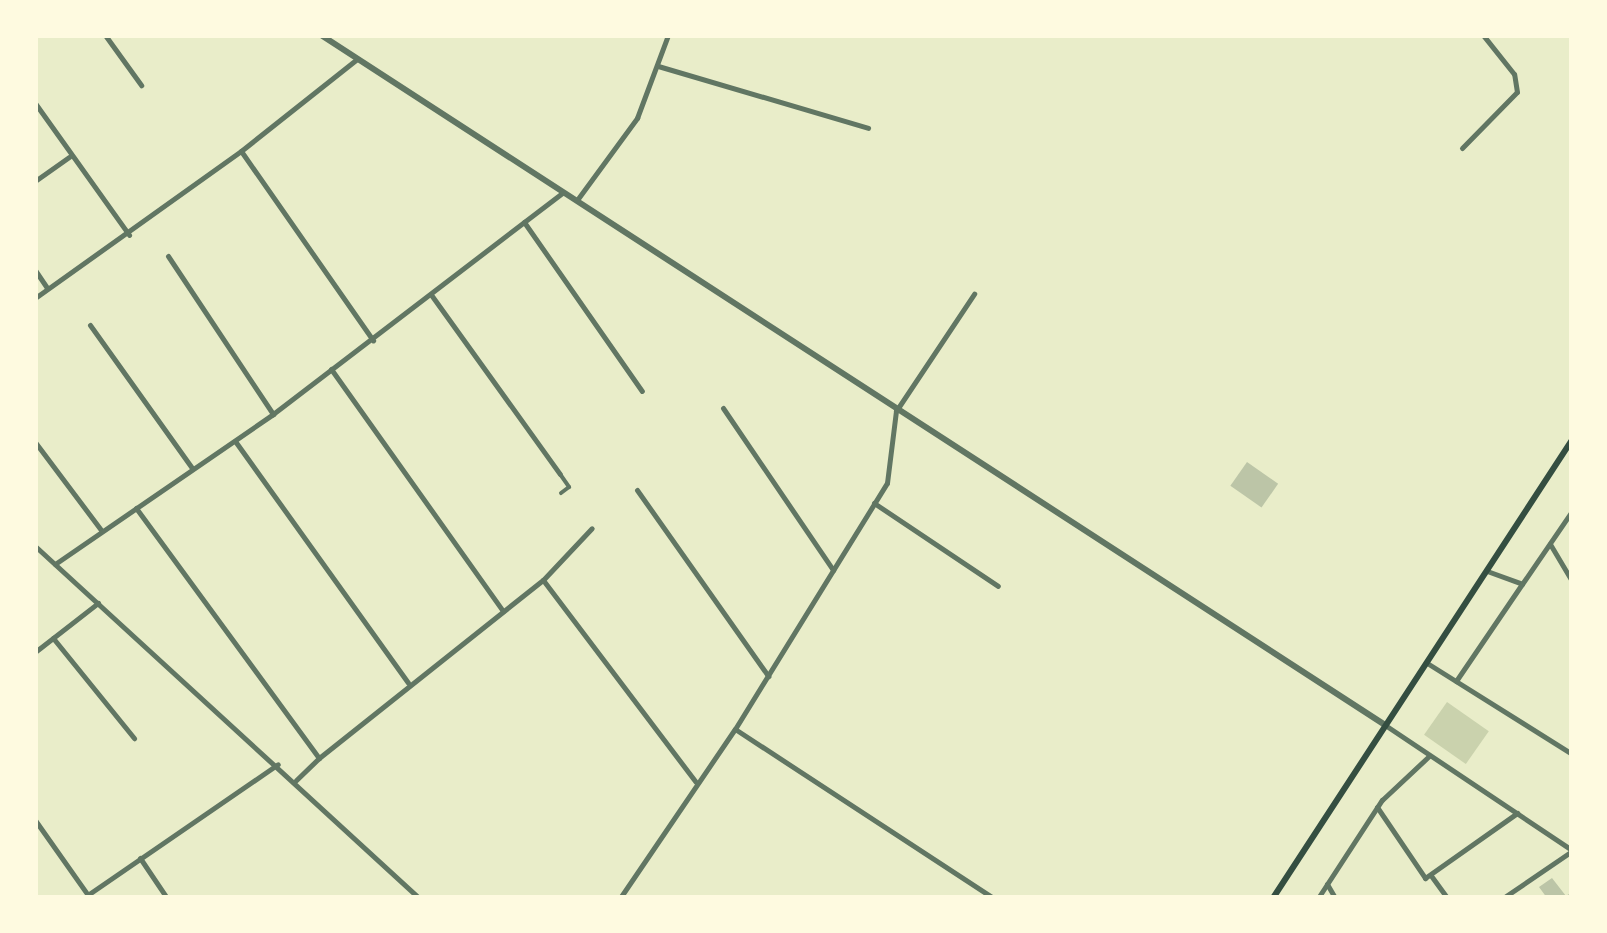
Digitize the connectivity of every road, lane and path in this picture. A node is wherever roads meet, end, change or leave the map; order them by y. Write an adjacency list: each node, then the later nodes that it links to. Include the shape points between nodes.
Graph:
1 (105, 35): 7 (street)
2 (321, 35): 5 (street)
3 (668, 35): 6 (street)
4 (1483, 35): 10 (street, via 1514,74 1517,92)
5 (357, 59): 11 (street); 14 (street)
6 (658, 66): 9 (street); 15 (street, via 637,118)
7 (141, 86)
8 (35, 103): 12 (street)
9 (868, 128)
10 (1462, 148)
11 (241, 151): 17 (street); 25 (street)
12 (70, 157): 13 (street); 17 (street)
13 (35, 180)
14 (562, 193): 15 (street); 16 (street)
15 (577, 200): 29 (street)
16 (524, 222): 22 (street); 27 (street)
17 (129, 235): 20 (street)
18 (168, 256): 30 (street)
19 (35, 270): 20 (street)
20 (48, 288): 23 (street)
21 (974, 294): 29 (street)
22 (432, 296): 25 (street); 35 (street)
23 (35, 298)
24 (90, 324): 34 (street)
25 (372, 340): 26 (street)
26 (331, 369): 30 (street); 53 (street)
27 (642, 392)
28 (722, 408): 46 (street)
29 (896, 411): 38 (street, via 890,474); 60 (street)
30 (274, 414): 32 (street)
31 (1572, 440): 47 (main road)
32 (235, 441): 34 (street); 59 (street)
33 (35, 442): 42 (street)
34 (192, 468): 39 (street)
35 (560, 474): 37 (street, via 570,487)
36 (637, 490): 57 (street)
37 (560, 493)
38 (874, 503): 46 (street); 51 (street)
39 (135, 507): 42 (street); 65 (street)
40 (1572, 510): 43 (street)
41 (592, 528): 48 (street)
42 (101, 530): 45 (street)
43 (1550, 544): 49 (street); 50 (street)
44 (35, 546): 45 (street)
45 (55, 564): 52 (street)
46 (833, 570): 57 (street)
47 (1487, 571): 50 (street); 56 (main road)
48 (543, 580): 53 (street); 68 (street)
49 (1572, 581)
50 (1522, 584): 58 (street)
51 (998, 586)
52 (98, 604): 54 (street); 66 (street)
53 (504, 611): 59 (street)
54 (53, 638): 55 (street); 62 (street)
55 (35, 652)
56 (1427, 663): 58 (street); 60 (main road)
57 (768, 676): 61 (street)
58 (1456, 680): 63 (street)
59 (408, 683): 65 (street)
60 (1385, 725): 64 (street); 81 (main road)
61 (735, 729): 68 (street); 80 (street)
62 (134, 738)
63 (1572, 754)
64 (1430, 755): 69 (street); 70 (street)
65 (318, 758): 67 (street)
66 (278, 764): 67 (street); 73 (street)
67 (296, 780): 78 (street)
68 (696, 782): 79 (street)
69 (1377, 807): 74 (street, via 1417,872); 75 (street)
70 (1518, 813): 72 (street); 74 (street)
71 (35, 820): 76 (street)
72 (1572, 850): 85 (street)
73 (140, 858): 76 (street); 77 (street)
74 (1432, 877): 84 (street)
75 (1327, 884): 82 (street); 83 (street)
76 (89, 896)
77 (167, 898)
78 (418, 898)
79 (620, 898)
80 (993, 898)
81 (1273, 898)
82 (1318, 898)
83 (1336, 898)
84 (1446, 898)
85 (1503, 898)

